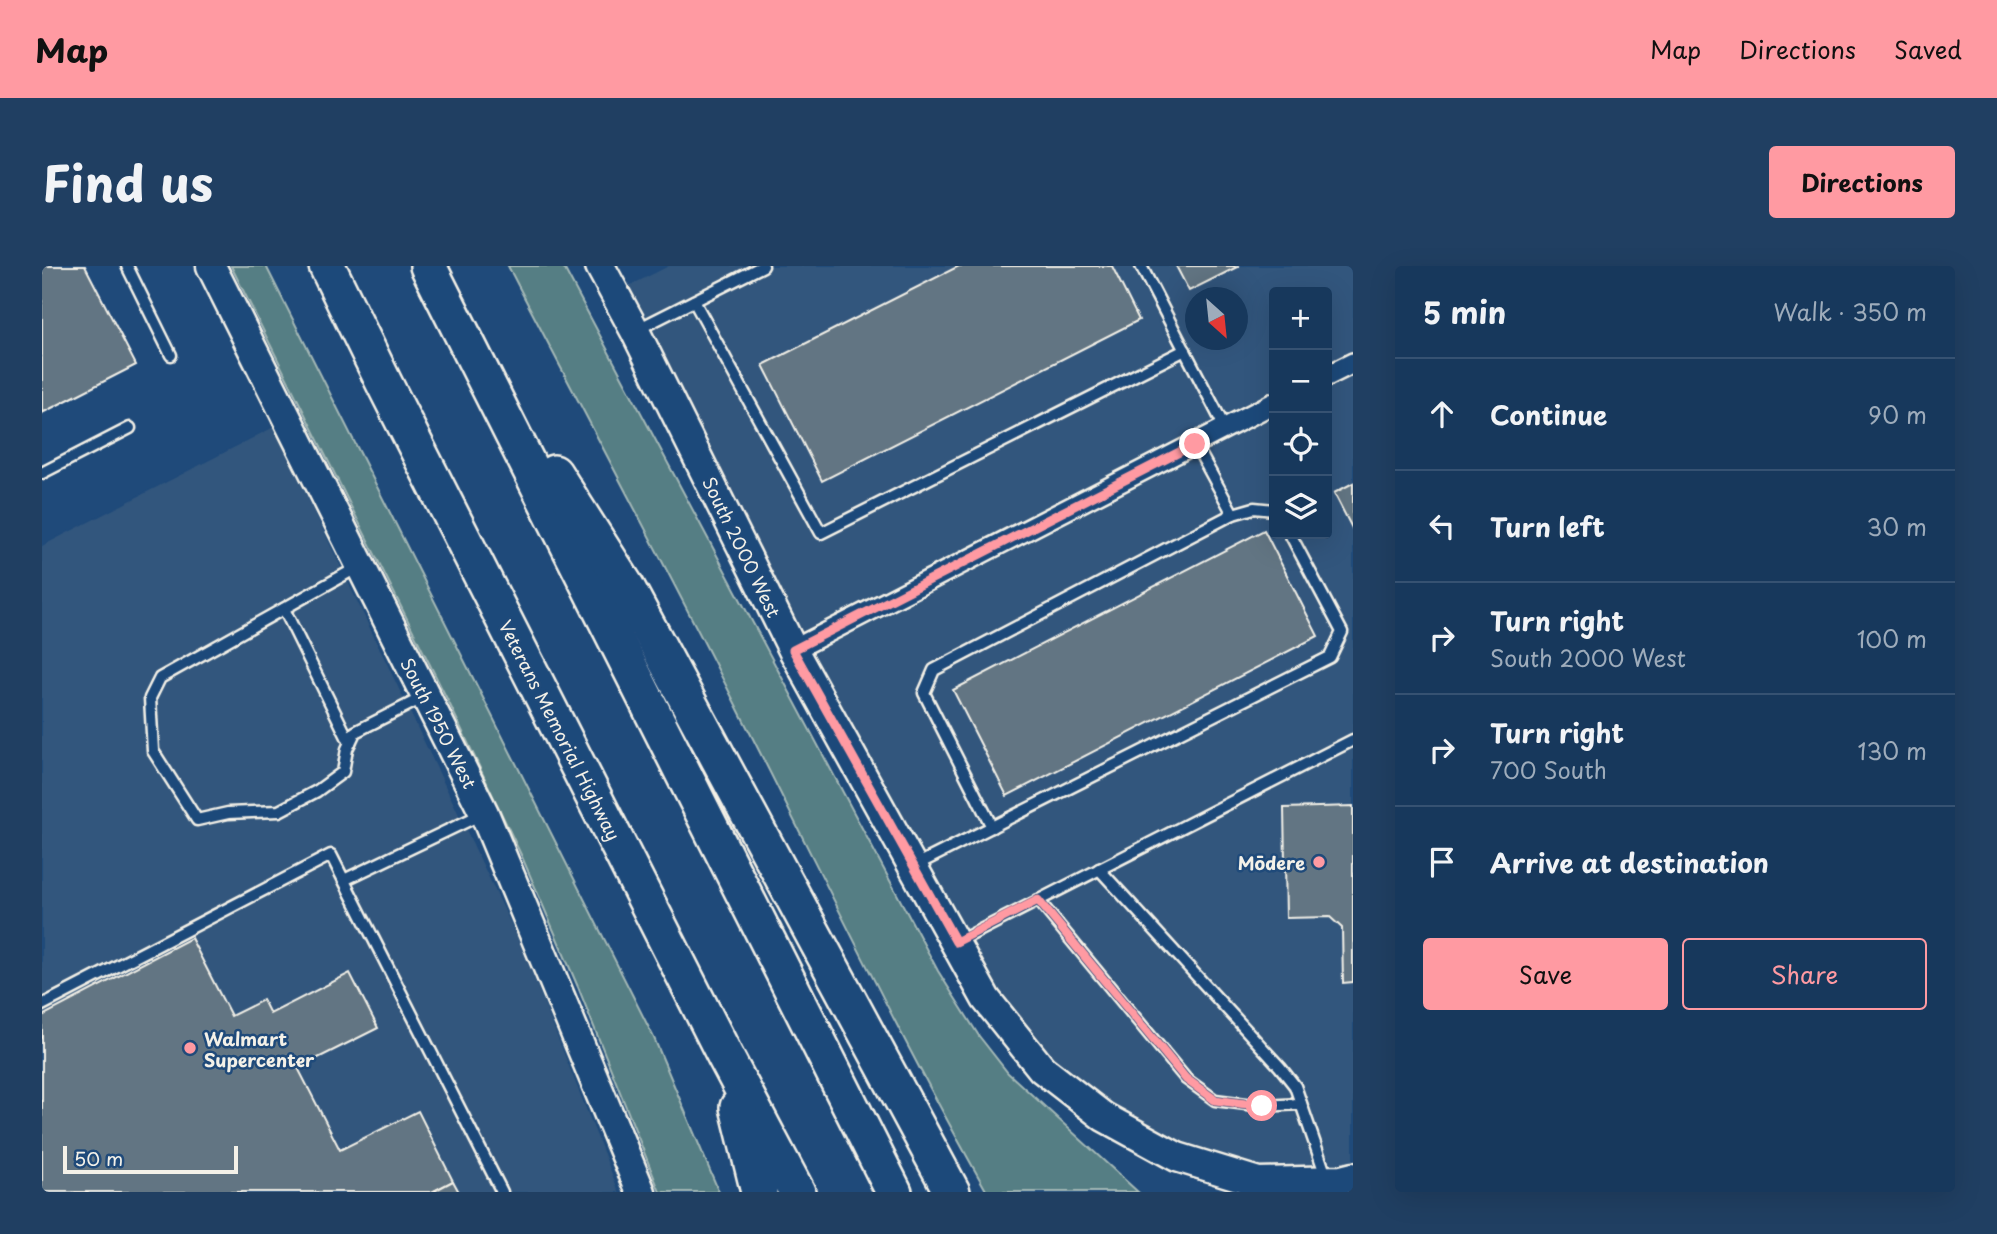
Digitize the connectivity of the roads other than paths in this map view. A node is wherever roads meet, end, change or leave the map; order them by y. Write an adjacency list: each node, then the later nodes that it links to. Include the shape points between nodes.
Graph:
1 (127, 266): 12 (lane)
2 (211, 266): 23 (street, South 1950 West)
3 (327, 266): 37 (highway, Veterans Memorial Highway)
4 (428, 266): 9 (highway)
5 (600, 266): 10 (street, South 2000 West)
6 (763, 266): 8 (lane)
7 (1141, 266): 11 (lane)
8 (694, 301): 10 (lane); 11 (lane, via 821,533)
9 (446, 302): 44 (highway); 45 (highway, via 627,588)
10 (635, 331): 25 (street, South 2000 West)
11 (1185, 350): 17 (lane)
12 (171, 355)
13 (1353, 363): 14 (street)
14 (1332, 374)
15 (1269, 406): 17 (street)
16 (130, 428): 19 (lane)
17 (1226, 428): 18 (street)
18 (1195, 444): 21 (lane); 25 (street)
19 (42, 473)
20 (1269, 510): 21 (lane)
21 (1233, 514): 30 (lane, via 934,670 924,693)
22 (1293, 539): 30 (lane, via 1342,632 1330,657)
23 (360, 566): 24 (lane); 26 (street, South 1950 West)
24 (284, 609): 28 (lane); 28 (lane, via 160,678 150,698 153,751 197,820 228,813 279,811 343,772)
25 (793, 650): 31 (street, South 2000 West)
26 (425, 696): 28 (lane, via 355,732); 29 (street, South 1950 West)
27 (1353, 740): 32 (lane)
28 (350, 743)
29 (484, 813): 33 (lane); 41 (street, South 1950 West)
30 (992, 827): 31 (lane)
31 (914, 866): 35 (street, South 2000 West)
32 (1099, 869): 34 (lane); 38 (lane, via 1280,1067 1295,1086)
33 (344, 880): 36 (lane, via 331,855); 40 (lane)
34 (1038, 900): 35 (lane); 38 (lane, via 1186,1079 1215,1100 1262,1106)
35 (956, 942): 39 (street, South 2000 West, via 986,999 1042,1069 1104,1117 1177,1157 1258,1182)
36 (42, 1005)
37 (725, 1056): 42 (highway); 43 (highway, Veterans Memorial Highway)
38 (1301, 1104): 39 (lane)
39 (1341, 1182)
40 (502, 1192)
41 (641, 1192)
42 (759, 1192)
43 (797, 1192)
44 (894, 1192)
45 (952, 1192)

